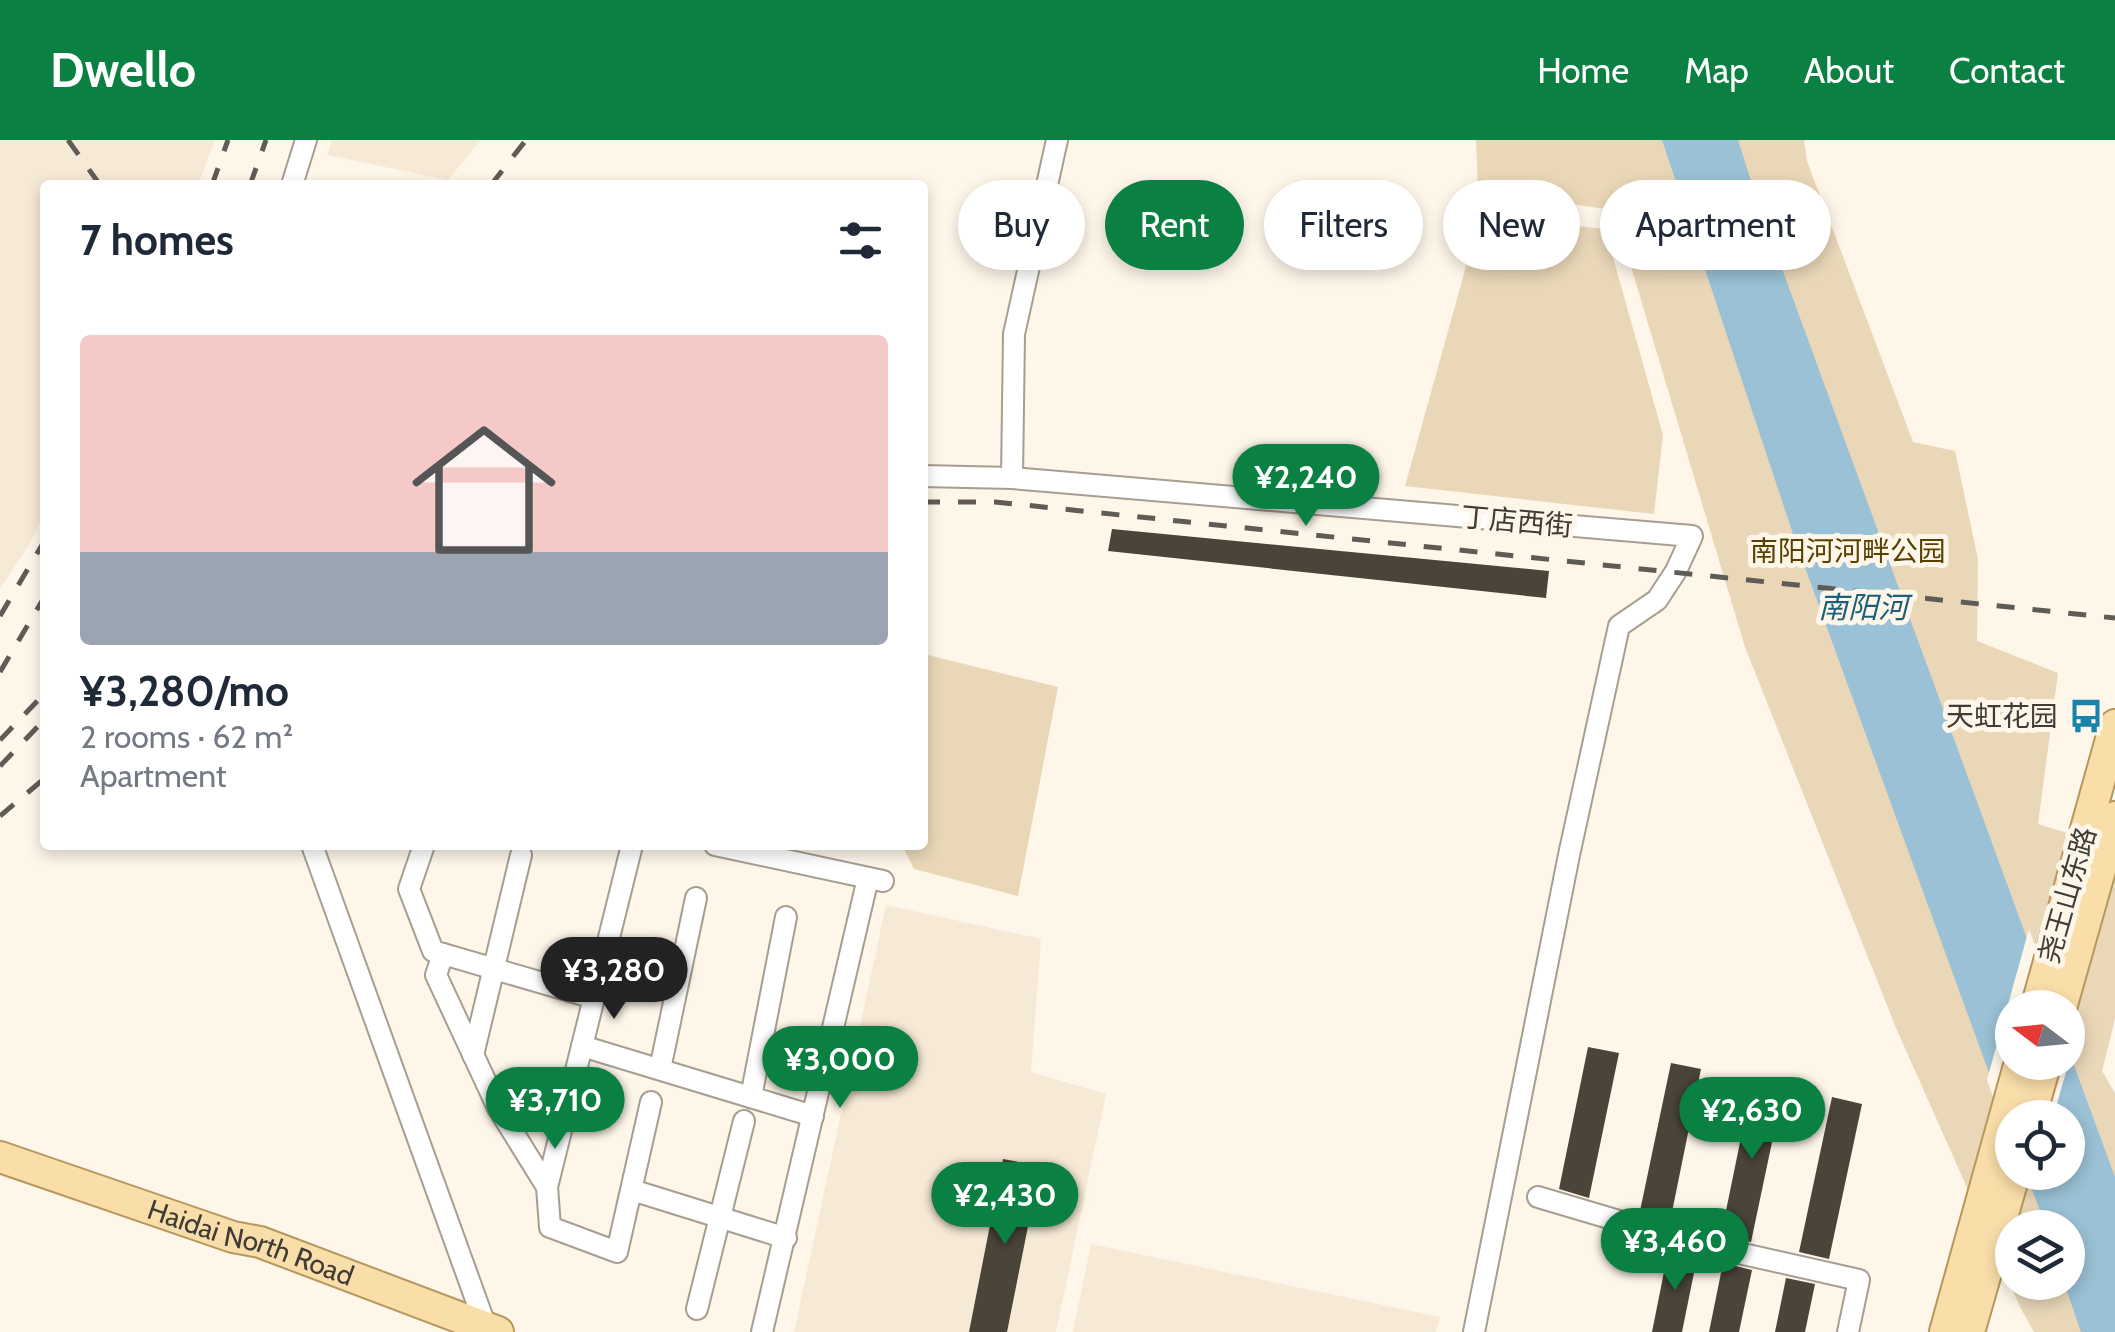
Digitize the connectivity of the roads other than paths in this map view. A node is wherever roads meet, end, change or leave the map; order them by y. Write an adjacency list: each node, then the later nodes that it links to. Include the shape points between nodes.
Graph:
1 (306, 140): 3 (street)
2 (1058, 140): 5 (street, via 1014,334)
3 (294, 180)
4 (928, 476): 5 (street, 丁店西街)
5 (1012, 478): 38 (street, 丁店西街, via 1692,536 1656,600 1619,626)
6 (2115, 725): 7 (main road, 尧王山东路)
7 (2104, 811): 17 (main road, 尧王山东路); 18 (main road, 尧王山东路)
8 (314, 850): 35 (street)
9 (422, 850): 15 (street, via 410,889 433,951)
10 (631, 850): 19 (street)
11 (740, 850): 26 (street, via 876,879)
12 (521, 855): 16 (street)
13 (696, 898): 22 (street)
14 (786, 918): 24 (street)
15 (443, 954): 16 (street); 21 (street, via 436,975)
16 (494, 969): 19 (street); 21 (street)
17 (2042, 990)
18 (2065, 990)
19 (594, 998): 20 (street)
20 (582, 1046): 22 (street); 29 (street)
21 (473, 1055): 29 (street)
22 (660, 1069): 24 (street)
23 (2015, 1080): 40 (main road)
24 (751, 1097): 26 (street)
25 (651, 1102): 30 (street)
26 (813, 1116): 33 (street)
27 (744, 1122): 34 (street)
28 (0, 1160): 35 (main road, Haidai North Road, via 260,1242); 36 (main road, Haidai North Road)
29 (548, 1187): 30 (street, via 550,1226 616,1252)
30 (632, 1190): 33 (street)
31 (2009, 1190): 41 (main road)
32 (1538, 1197): 39 (street, via 1690,1242 1858,1280)
33 (786, 1238): 37 (street)
34 (697, 1309)
35 (491, 1330)
36 (444, 1332)
37 (762, 1332)
38 (1474, 1332)
39 (1848, 1332)
40 (1945, 1332)
41 (1970, 1332)

